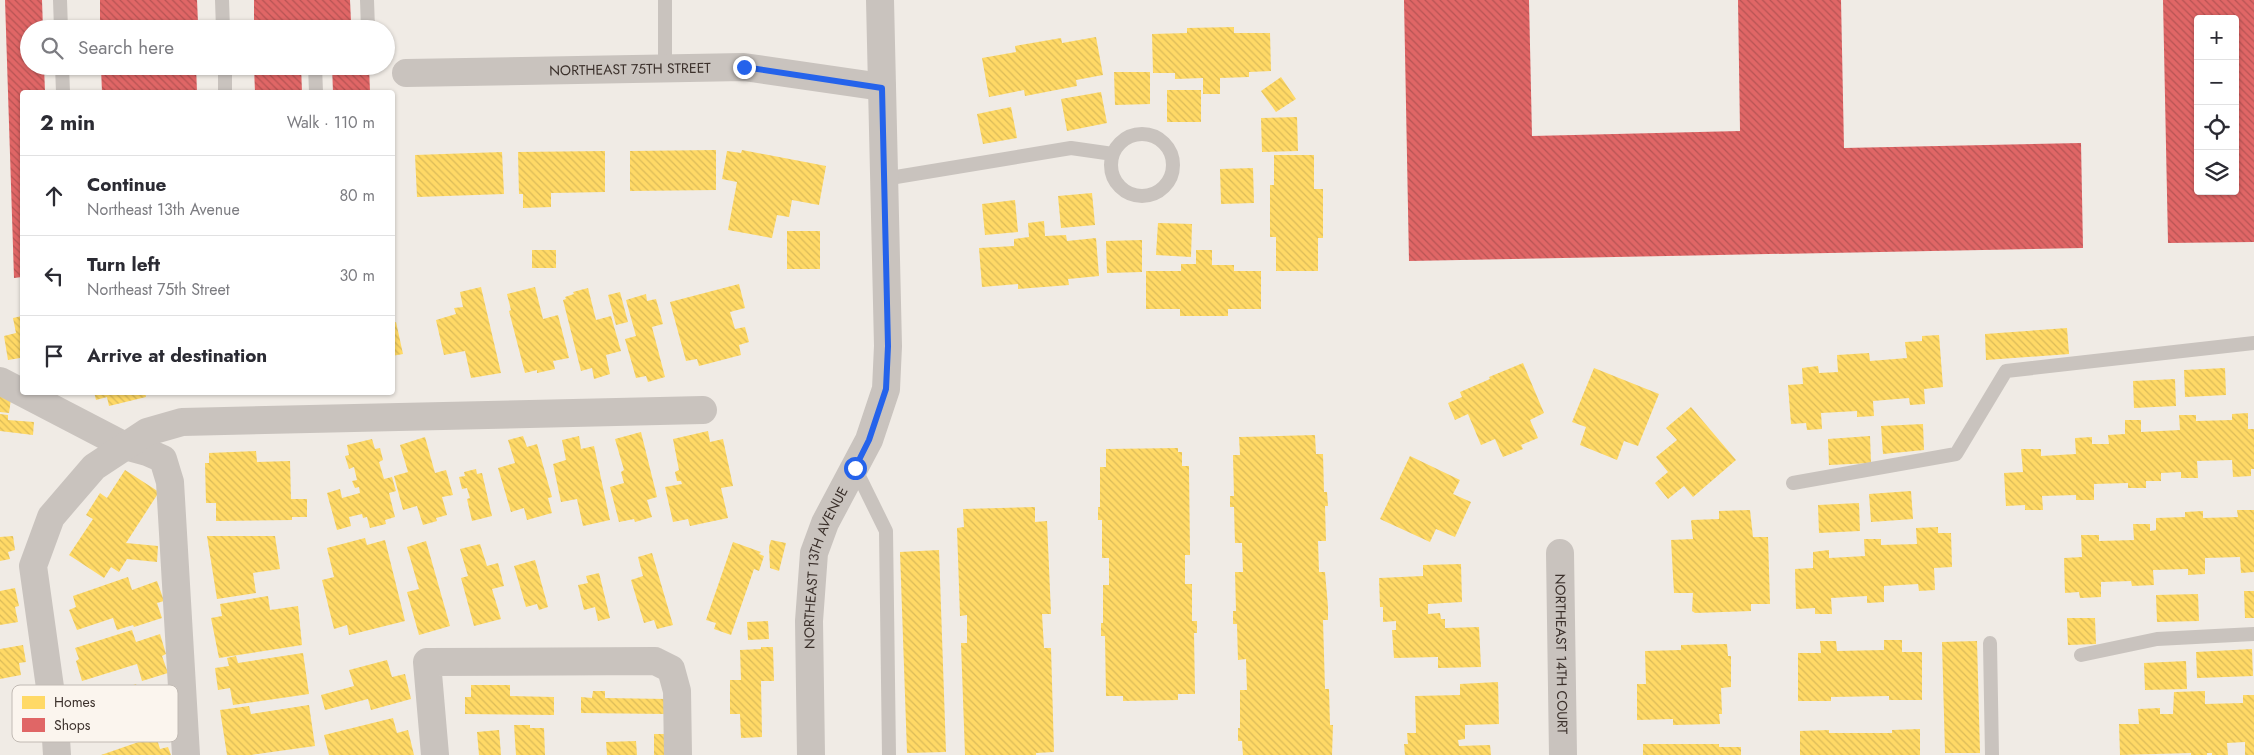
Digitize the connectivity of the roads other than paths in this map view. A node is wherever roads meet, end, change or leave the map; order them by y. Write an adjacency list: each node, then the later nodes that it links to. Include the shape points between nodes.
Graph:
1 (60, 0): 6 (lane)
2 (222, 0): 7 (lane)
3 (367, 0): 8 (lane)
4 (665, 0): 9 (lane)
5 (880, 0): 14 (street, NORTHEAST 13TH AVENUE)
6 (61, 20)
7 (223, 20)
8 (368, 20)
9 (665, 68): 10 (street, NORTHEAST 75TH STREET); 14 (street, NORTHEAST 75TH STREET, via 744,67)
10 (406, 74)
11 (62, 75): 15 (lane)
12 (225, 75): 16 (lane)
13 (315, 75): 17 (lane)
14 (882, 88): 19 (street, NORTHEAST 13TH AVENUE)
15 (63, 90)
16 (226, 90)
17 (316, 90)
18 (1113, 154): 18 (lane, via 1114,178 1131,194 1155,194 1172,177 1171,153 1154,136 1130,137 1120,143); 19 (lane, via 1071,148)
19 (884, 179): 26 (street, NORTHEAST 13TH AVENUE, via 886,389 869,440)
20 (2254, 343): 27 (lane, via 2006,371 1956,454)
21 (0, 381): 22 (street)
22 (20, 391)
23 (27, 395): 25 (street)
24 (703, 410): 25 (street, via 182,422 147,432)
25 (125, 446): 32 (street, via 94,467 51,517 33,566); 35 (street, via 163,459 170,482)
26 (855, 468): 38 (street, NORTHEAST 13TH AVENUE, via 825,523 814,553 809,622); 39 (lane, via 886,531)
27 (1793, 483)
28 (1560, 553): 40 (street, NORTHEAST 14TH COURT)
29 (2254, 634): 31 (lane, via 2157,639)
30 (1990, 643): 41 (lane)
31 (2081, 655)
32 (50, 685)
33 (56, 742): 34 (street)
34 (57, 755)
35 (186, 755)
36 (436, 755): 37 (street, via 427,662 635,661 655,661 671,669 677,691)
37 (678, 755)
38 (811, 755)
39 (889, 755)
40 (1563, 755)
41 (1992, 755)

